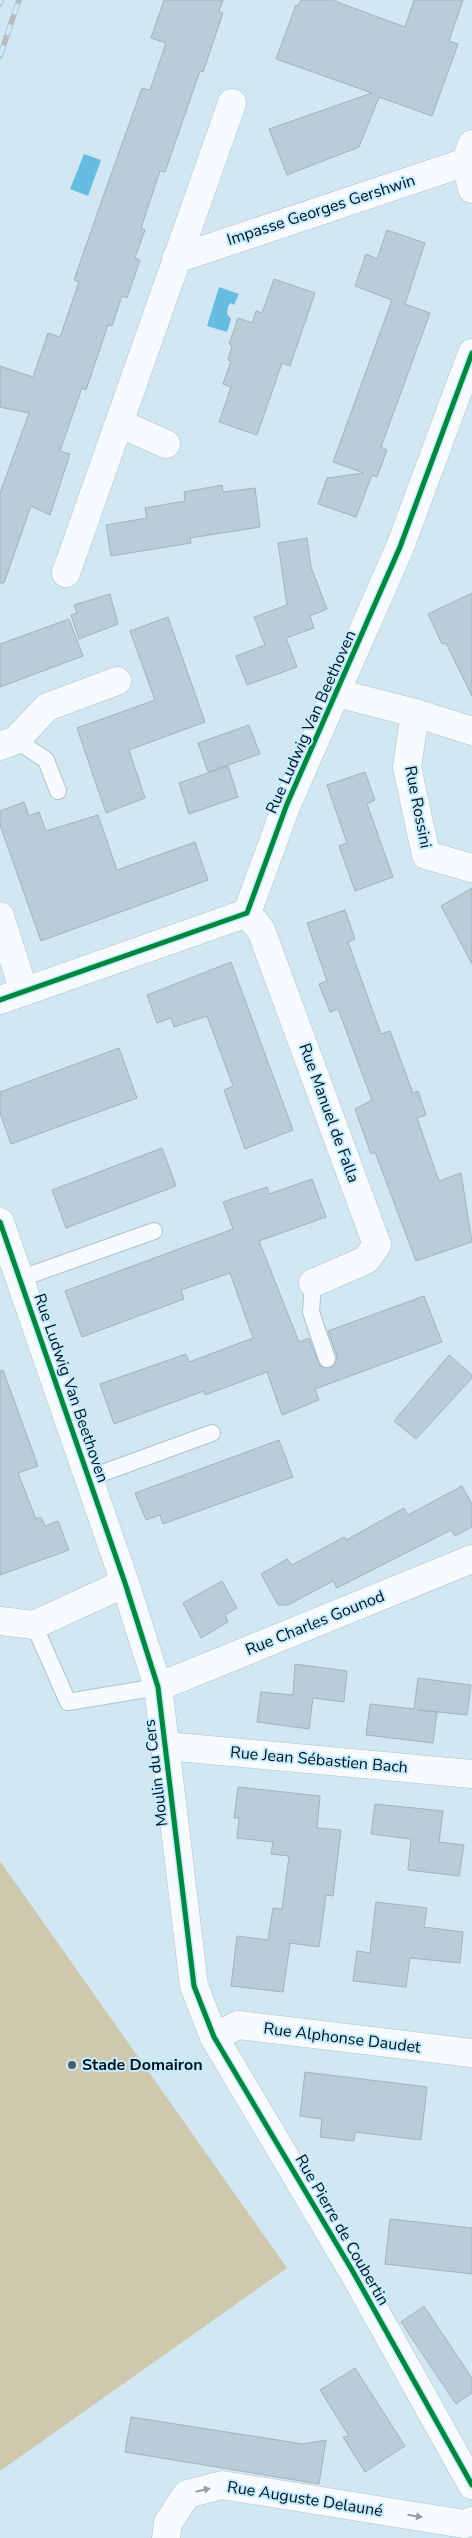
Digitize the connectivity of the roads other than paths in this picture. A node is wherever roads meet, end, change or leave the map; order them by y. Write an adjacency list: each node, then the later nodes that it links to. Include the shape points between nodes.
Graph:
1 (232, 102): 4 (street)
2 (469, 153): 3 (street); 4 (street, Impasse Georges Gershwin)
3 (472, 189)
4 (176, 259): 6 (street)
5 (472, 354): 10 (street, Rue Ludwig Van Beethoven, via 400,547)
6 (119, 423): 7 (street); 8 (street)
7 (166, 444)
8 (66, 573)
9 (117, 681): 13 (street, via 47,707)
10 (337, 693): 11 (street); 16 (street, Rue Ludwig Van Beethoven, via 287,804)
11 (415, 713): 12 (street); 15 (street, Rue Rossini, via 407,767 426,855)
12 (472, 731)
13 (8, 743): 14 (lane, via 46,760)
14 (58, 791)
15 (472, 868)
16 (247, 913): 18 (street); 22 (street, Rue Manuel de Falla, via 261,930 377,1244 366,1260)
17 (0, 916): 18 (street)
18 (12, 996)
19 (0, 1222): 21 (street, Rue Ludwig Van Beethoven)
20 (154, 1231): 21 (lane)
21 (20, 1279): 25 (street, Rue Ludwig Van Beethoven)
22 (313, 1283): 23 (lane, via 311,1312)
23 (327, 1359)
24 (212, 1433): 25 (lane)
25 (89, 1478): 27 (street, Rue Ludwig Van Beethoven)
26 (472, 1559): 30 (street, Rue Charles Gounod)
27 (122, 1572): 29 (street); 30 (street, Moulin du Cers)
28 (0, 1621): 29 (street)
29 (34, 1625): 30 (lane, via 68,1702)
30 (158, 1687): 31 (street, Moulin du Cers)
31 (165, 1746): 32 (street, Rue Jean Sébastien Bach); 33 (street, Moulin du Cers)
32 (472, 1774)
33 (194, 1986): 34 (street, Rue Pierre de Coubertin)
34 (214, 2037): 35 (street, Rue Alphonse Daudet, via 238,2026); 36 (street, Rue Pierre de Coubertin, via 352,2270)
35 (472, 2053)
36 (472, 2485)
37 (472, 2521): 38 (street, Rue Auguste Delauné, one-way to 37, via 168,2523 188,2494 222,2485 464,2524)
38 (166, 2538)

